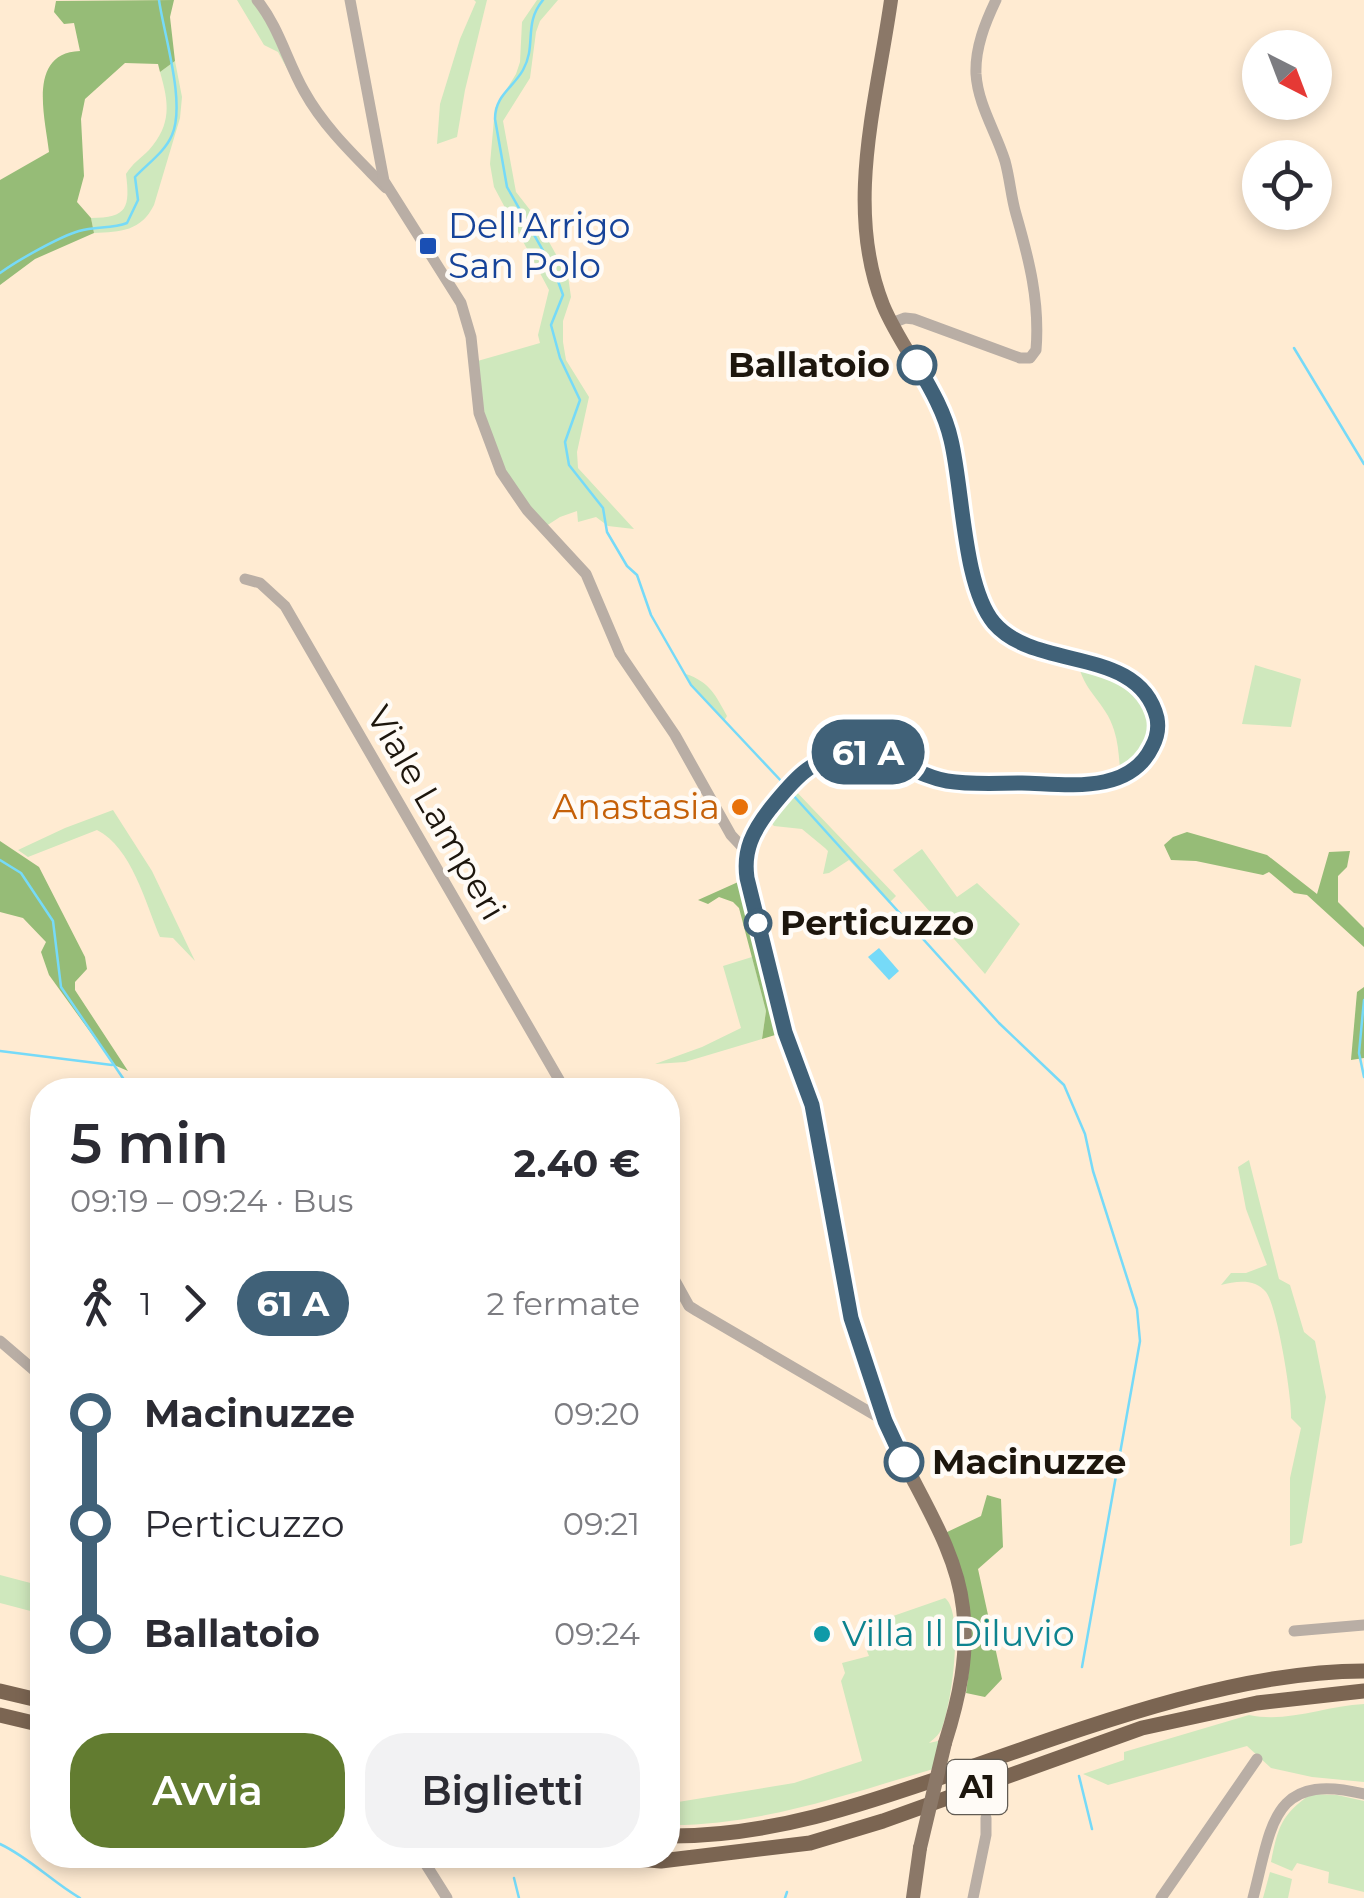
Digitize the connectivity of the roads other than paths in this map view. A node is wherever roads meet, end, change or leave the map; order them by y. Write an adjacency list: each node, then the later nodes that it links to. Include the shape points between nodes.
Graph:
1 (257, 0): 5 (street, via 304,92 336,138)
2 (350, 0): 5 (street)
3 (891, 0): 6 (main road, via 863,220 873,276)
4 (996, 0): 6 (street, via 984,24 976,74 1028,246 1036,350 1020,358 914,319)
5 (388, 190): 8 (street, via 462,303 479,412 500,472 586,574 620,654)
6 (892, 323): 8 (main road, via 948,428 984,608 995,624 1039,651 1126,677 1150,703 1158,733 1139,766 1093,784 942,780 890,756 830,756 786,790)
7 (244, 579): 9 (street, Viale Lamperi, via 260,583 285,606)
8 (746, 851): 13 (main road, via 785,1032 812,1105 851,1318)
9 (559, 1078)
10 (680, 1290): 13 (street, via 689,1306)
11 (0, 1341): 12 (street)
12 (30, 1366)
13 (885, 1421): 29 (main road, bridge, via 960,1590 964,1644)
14 (1364, 1625): 15 (street)
15 (1294, 1631)
16 (1364, 1671): 25 (highway, A1, via 1255,1682 1139,1712 788,1825)
17 (0, 1691): 19 (highway)
18 (1364, 1691): 26 (highway, A1, via 1257,1702 1142,1728 810,1843)
19 (30, 1699)
20 (0, 1715): 21 (highway)
21 (30, 1723)
22 (1256, 1759): 31 (street)
23 (1364, 1794): 32 (street, via 1324,1786 1285,1804 1271,1828)
24 (986, 1818): 30 (street)
25 (680, 1836)
26 (680, 1859)
27 (428, 1868): 28 (street)
28 (447, 1898)
29 (913, 1898)
30 (973, 1898)
31 (1161, 1898)
32 (1253, 1898)

